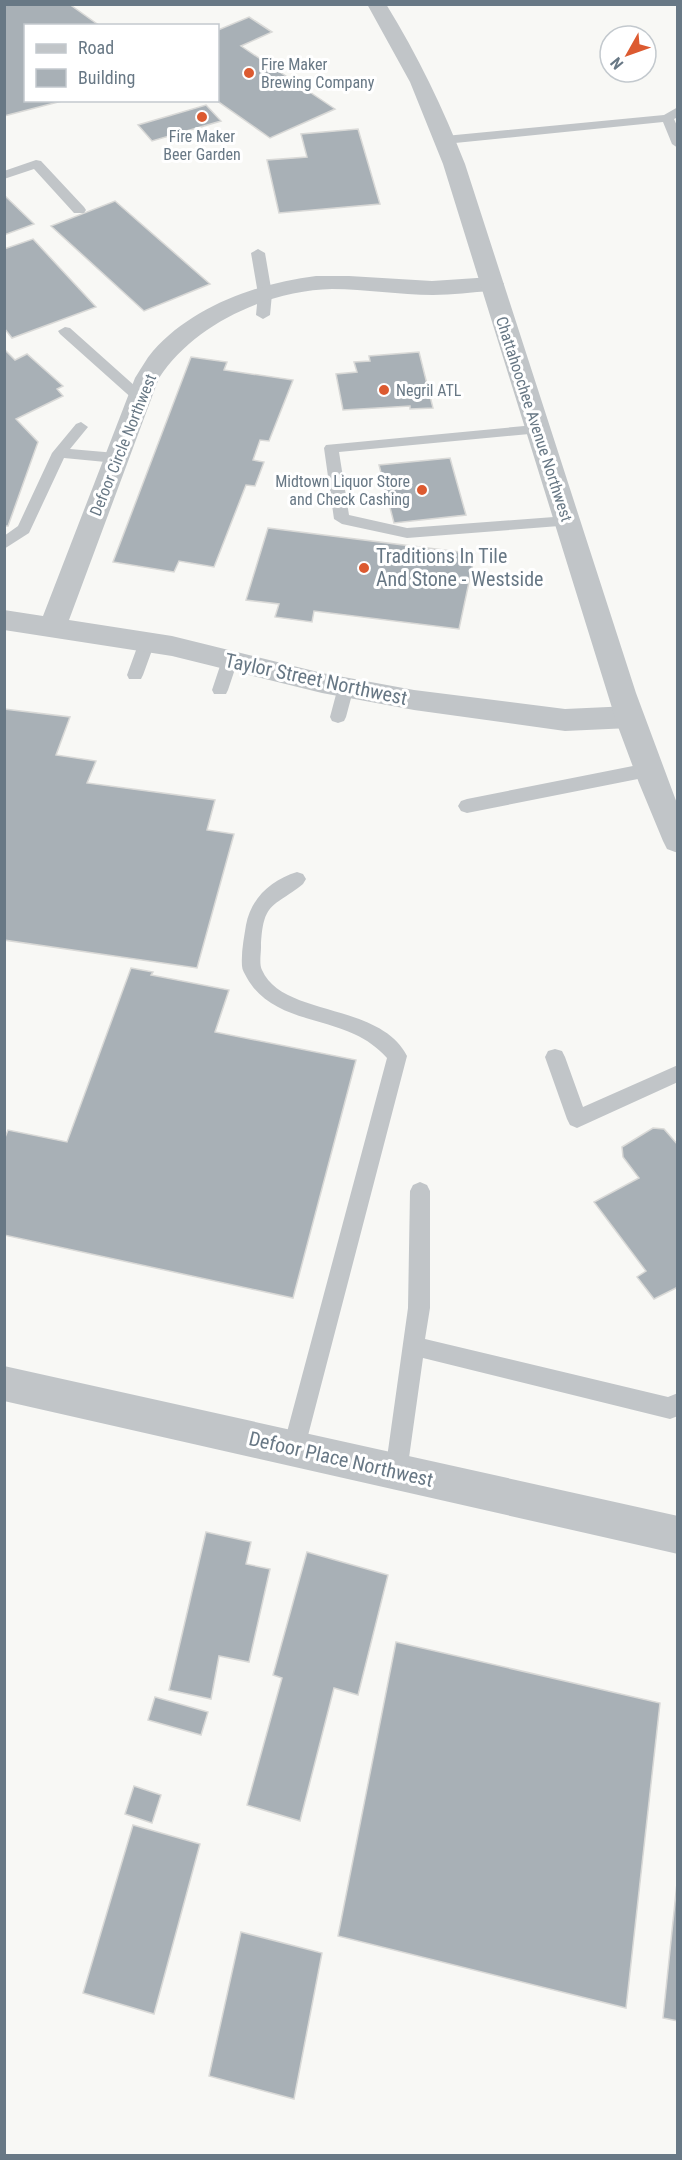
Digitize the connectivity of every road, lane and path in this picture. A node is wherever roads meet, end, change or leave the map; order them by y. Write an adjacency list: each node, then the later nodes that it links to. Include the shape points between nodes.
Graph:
1 (376, 4): 3 (street, Chattahoochee Avenue Northwest, via 403,47)
2 (672, 115): 3 (lane); 4 (lane)
3 (445, 140): 8 (street, Chattahoochee Avenue Northwest)
4 (678, 144)
5 (4, 176): 6 (lane, via 36,164)
6 (79, 210)
7 (258, 253): 9 (lane)
8 (492, 284): 9 (street, Defoor Circle Northwest, via 432,288 300,285); 13 (street, Chattahoochee Avenue Northwest)
9 (264, 305): 11 (street, Defoor Circle Northwest, via 213,317 188,332 164,353 147,378)
10 (65, 331): 11 (lane)
11 (140, 398): 15 (street, Defoor Circle Northwest)
12 (81, 427): 14 (lane)
13 (535, 430): 16 (street, Chattahoochee Avenue Northwest); 16 (lane, via 331,448 342,519 407,533)
14 (60, 453): 15 (lane); 17 (lane, via 24,529)
15 (117, 458): 19 (street, Defoor Circle Northwest)
16 (567, 521): 26 (street, Chattahoochee Avenue Northwest)
17 (4, 544)
18 (4, 620): 19 (street, Taylor Street Northwest)
19 (53, 626): 20 (street, Taylor Street Northwest)
20 (147, 642): 21 (street, Taylor Street Northwest); 22 (lane)
21 (230, 660): 23 (street, Taylor Street Northwest); 24 (lane)
22 (135, 675)
23 (346, 687): 25 (lane); 26 (street, Taylor Street Northwest, via 565,720)
24 (220, 690)
25 (338, 717)
26 (630, 717): 27 (street, Chattahoochee Avenue Northwest)
27 (648, 770): 28 (lane); 29 (street, Chattahoochee Avenue Northwest)
28 (467, 806)
29 (678, 841)
30 (297, 879): 37 (lane, via 261,904 250,949 249,965 256,982 270,996 372,1033 392,1045 398,1056)
31 (555, 1057): 32 (lane, via 577,1119)
32 (678, 1073)
33 (420, 1191): 34 (lane, via 419,1308)
34 (413, 1346): 36 (lane); 38 (lane)
35 (4, 1383): 37 (street, Defoor Place Northwest)
36 (676, 1405)
37 (294, 1447): 38 (street, Defoor Place Northwest)
38 (396, 1472): 39 (street, Defoor Place Northwest)
39 (678, 1535)

